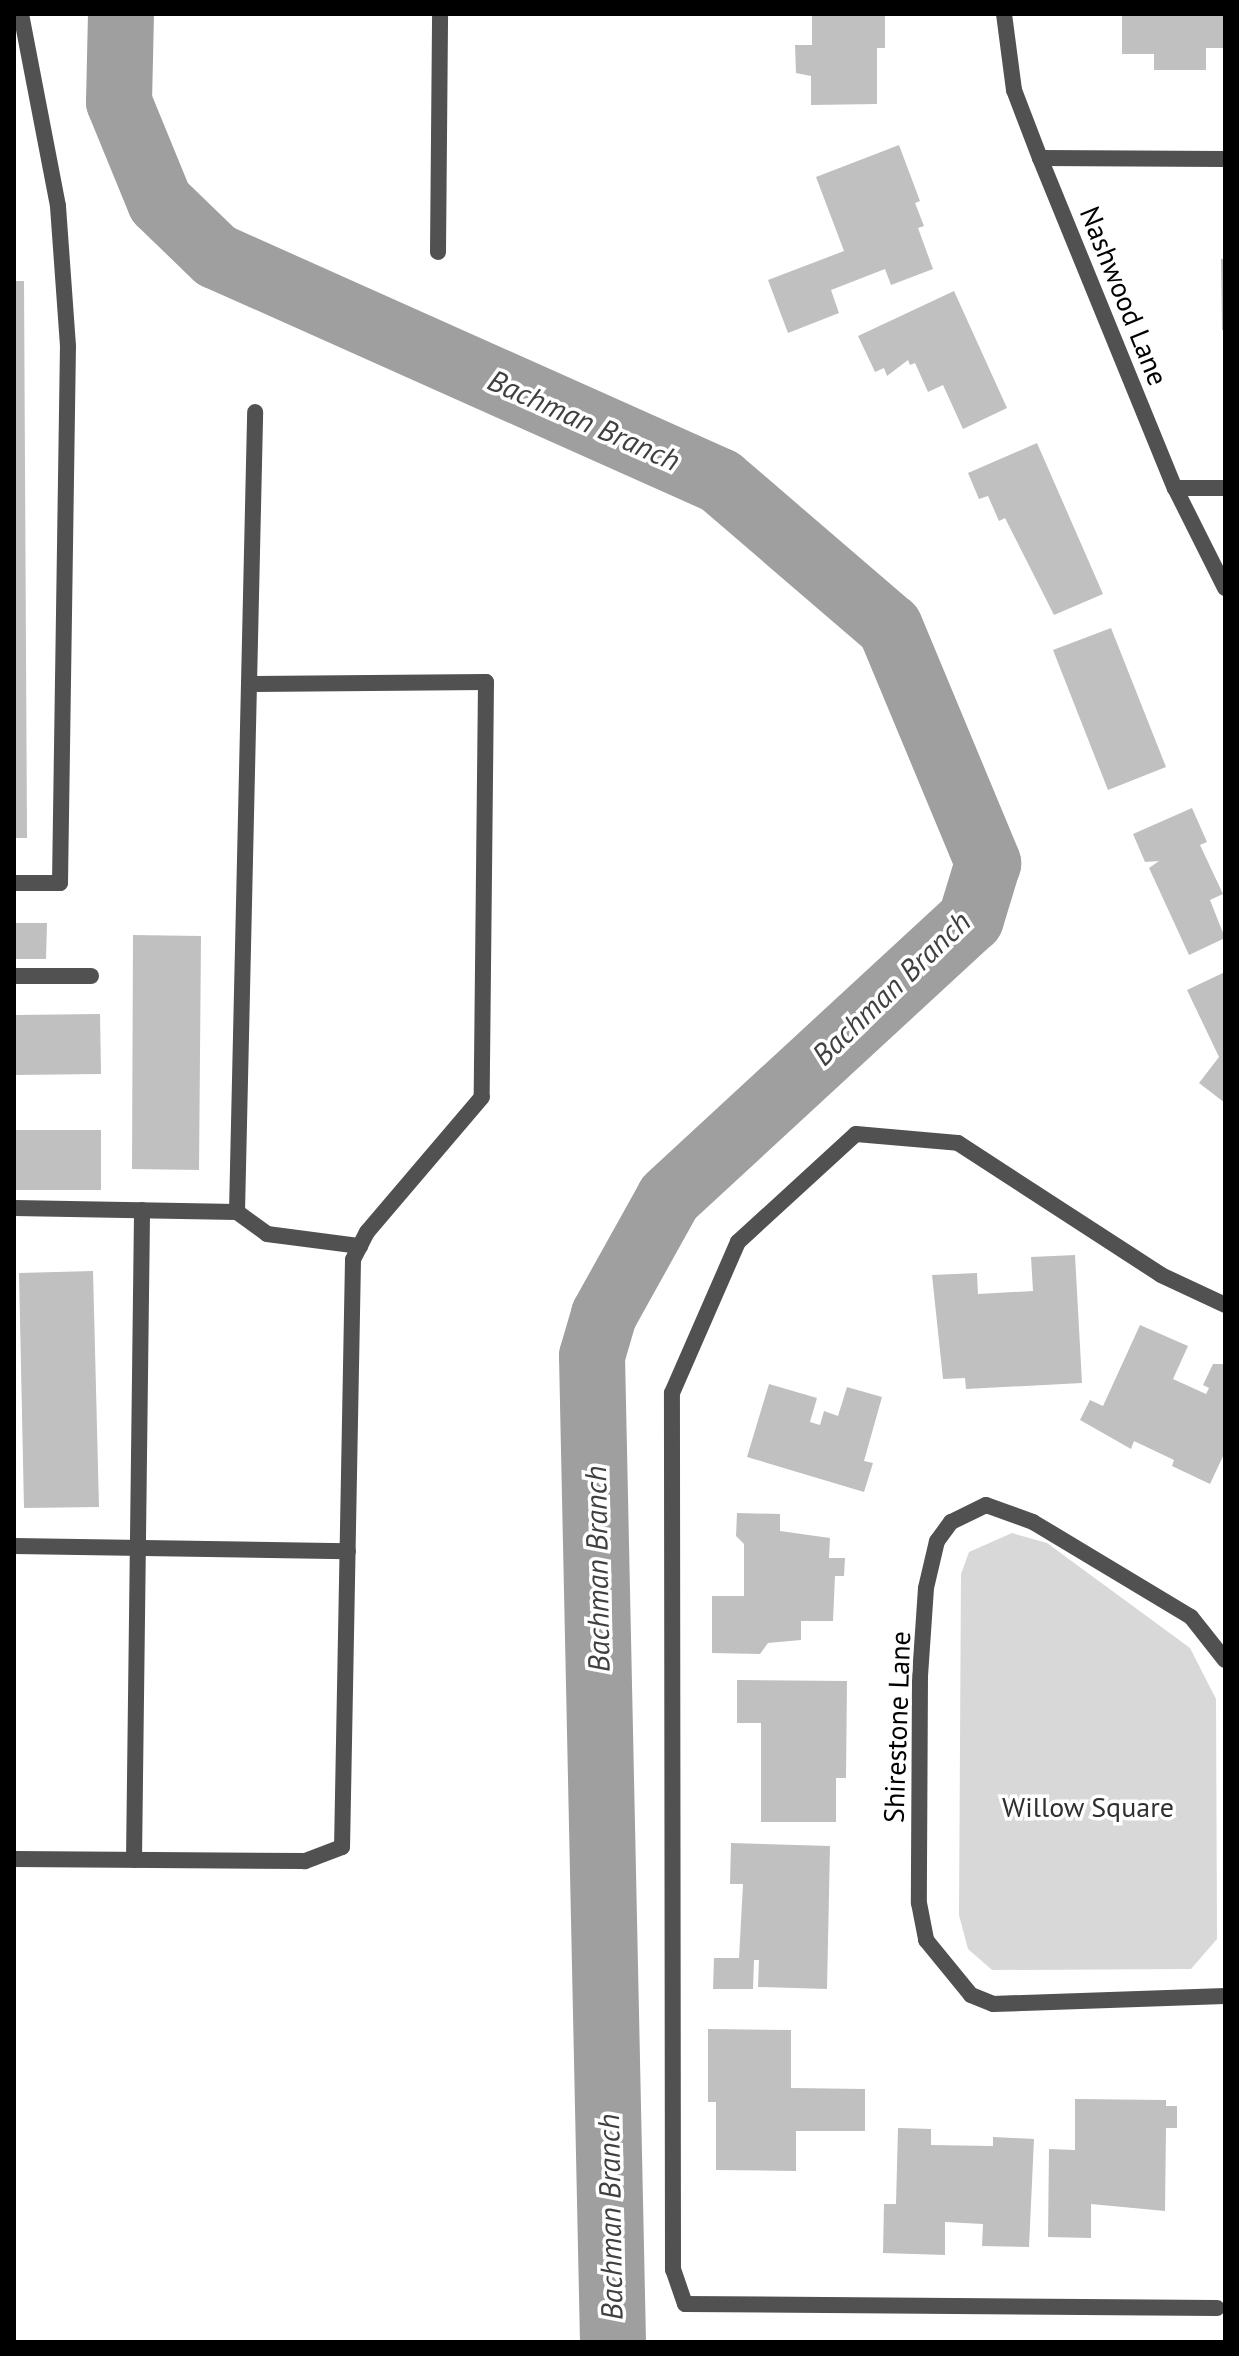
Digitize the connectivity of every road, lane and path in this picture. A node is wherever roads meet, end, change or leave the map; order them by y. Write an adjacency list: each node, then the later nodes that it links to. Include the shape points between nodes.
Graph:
1 (21, 14): 12 (street, via 60,220 68,346 60,883)
2 (440, 14): 6 (street)
3 (1004, 14): 4 (street, Nashwood Lane, via 1014,90)
4 (1040, 158): 5 (street); 8 (street, Nashwood Lane)
5 (1225, 159)
6 (438, 252)
7 (255, 412): 11 (street)
8 (1175, 488): 9 (street); 10 (street, Nashwood Lane)
9 (1225, 488)
10 (1225, 588)
11 (249, 684): 17 (street); 18 (street, via 486,682 482,1097)
12 (14, 883)
13 (14, 976): 14 (street)
14 (91, 976)
15 (14, 1208): 16 (street)
16 (142, 1210): 17 (street); 21 (street)
17 (237, 1212): 18 (street, via 267,1234)
18 (360, 1246): 22 (street, via 353,1260)
19 (1225, 1305): 27 (street, via 1161,1275 958,1143 856,1134 738,1242 672,1393 673,2270 685,2304)
20 (14, 1546): 21 (street)
21 (141, 1548): 22 (street); 25 (street)
22 (348, 1551): 25 (street, via 342,1847 305,1861)
23 (1225, 1660): 26 (street, Shirestone Lane, via 1191,1617 1033,1522 986,1505 951,1522 937,1541 926,1588 920,1676 919,1903 926,1940 971,1995 993,2004)
24 (14, 1859): 25 (street)
25 (134, 1860)
26 (1225, 1996)
27 (1217, 2308)

